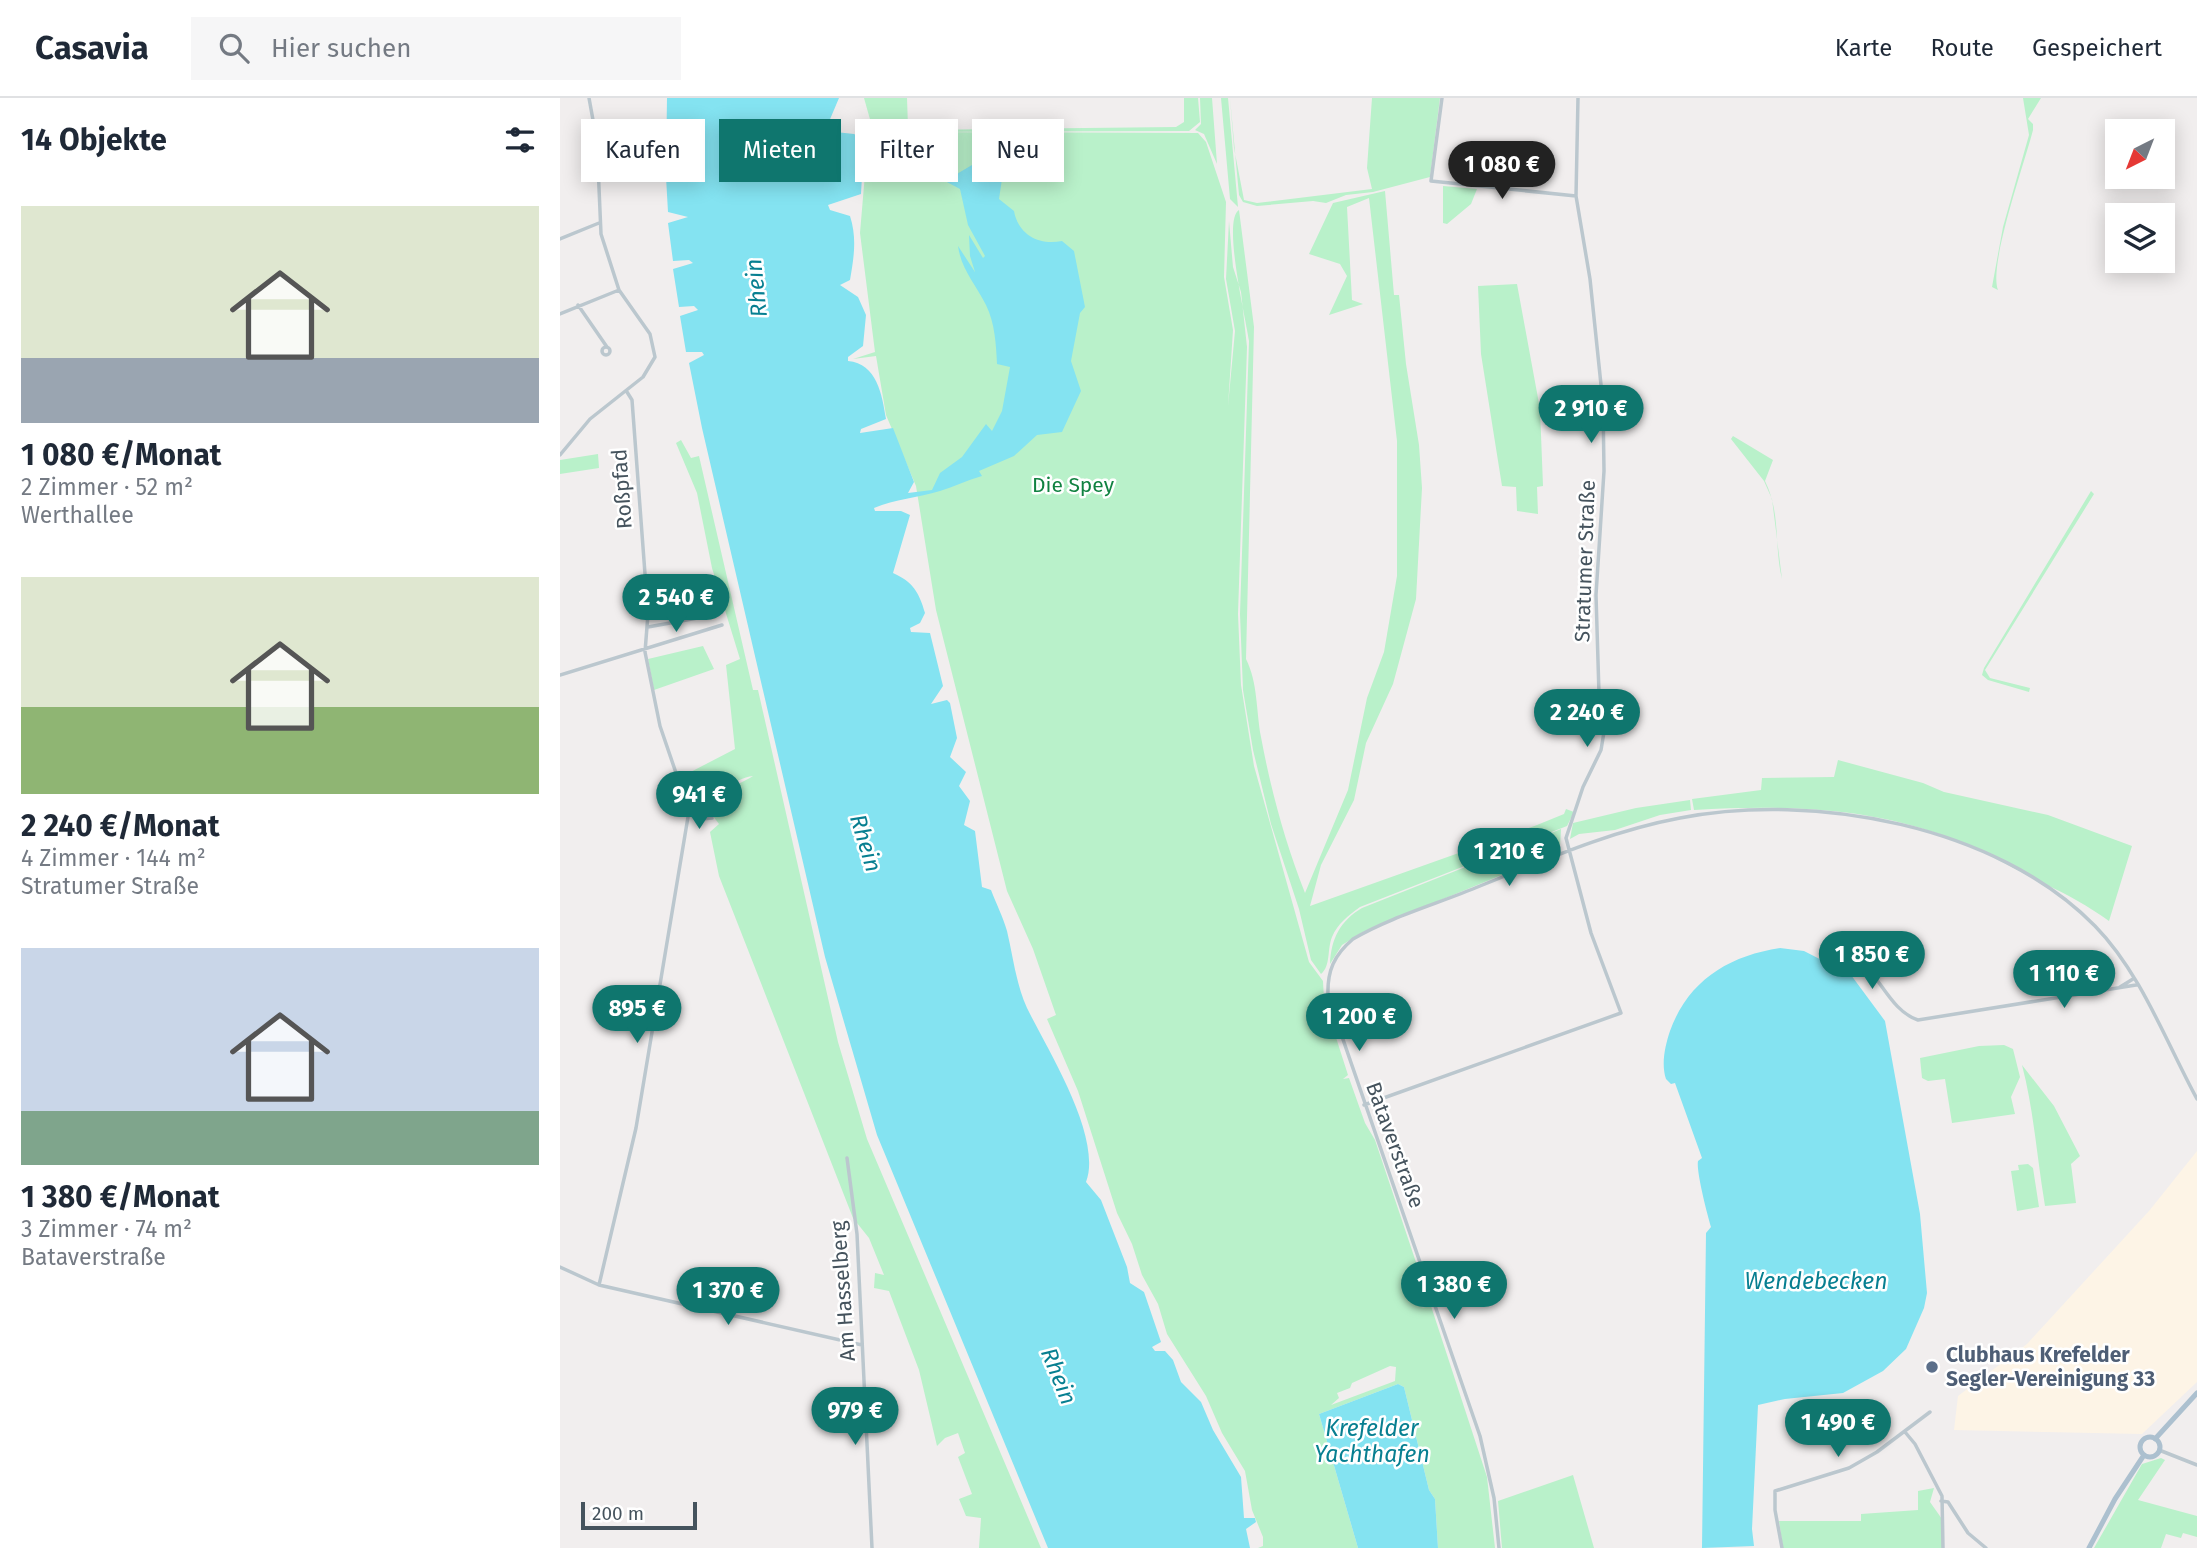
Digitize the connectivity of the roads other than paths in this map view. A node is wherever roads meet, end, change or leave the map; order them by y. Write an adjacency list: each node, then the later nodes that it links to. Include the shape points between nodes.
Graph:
1 (589, 98): 5 (street, via 597,150)
2 (1441, 98): 4 (street, via 1431,181)
3 (1578, 98): 4 (street, Stratumer Straße)
4 (1576, 196): 26 (street, Stratumer Straße, via 1590,279 1602,404 1604,471 1596,595 1604,732 1567,833)
5 (599, 223): 6 (street); 7 (street)
6 (560, 239)
7 (619, 290): 8 (street); 11 (street, via 655,347 650,370)
8 (578, 305): 9 (street); 10 (street)
9 (560, 314)
10 (607, 347)
11 (628, 391): 12 (street, via 590,419); 13 (street, Roßpfad)
12 (560, 455)
13 (646, 585): 14 (street, via 690,578); 16 (street, Roßpfad)
14 (694, 593)
15 (682, 594): 16 (street)
16 (647, 601): 18 (street, Roßpfad)
17 (704, 603): 18 (street)
18 (648, 614): 21 (street, Roßpfad)
19 (703, 617): 21 (street)
20 (723, 625): 22 (street)
21 (648, 627): 22 (street, Roßpfad)
22 (645, 648): 23 (street); 24 (street, via 660,726)
23 (560, 675)
24 (688, 811): 25 (street, via 702,819); 35 (street, via 636,1128)
25 (712, 818)
26 (1569, 850): 28 (street, Bataverstraße, via 1648,824 1710,813 1770,809 1880,820 1959,843 2043,885 2094,925); 32 (street, Bataverstraße, via 1361,934 1338,954 1329,973 1328,996); 32 (street, via 1591,933 1621,1013)
27 (1860, 961): 30 (street, via 1898,1008 1918,1020)
28 (2133, 979): 29 (street, Bataverstraße); 30 (street)
29 (2136, 985): 30 (street); 31 (street, Bataverstraße)
30 (2112, 990)
31 (2197, 1099)
32 (1364, 1105): 46 (street, Bataverstraße, via 1480,1436)
33 (846, 1158): 36 (street, Am Hasselberg, via 856,1223)
34 (560, 1267): 35 (street)
35 (599, 1285): 36 (street)
36 (863, 1345): 45 (street, Am Hasselberg)
37 (2197, 1393): 40 (main road)
38 (1930, 1412): 39 (street)
39 (1905, 1432): 44 (street); 47 (street, via 1849,1468 1775,1491)
40 (2155, 1439): 41 (main road); 42 (main road, via 2142,1441)
41 (2159, 1450): 42 (main road); 43 (street)
42 (2144, 1455): 50 (main road)
43 (2197, 1465)
44 (1942, 1499): 48 (street); 49 (street)
45 (872, 1548)
46 (1499, 1548)
47 (1782, 1548)
48 (1943, 1548)
49 (1986, 1548)
50 (2089, 1548)

